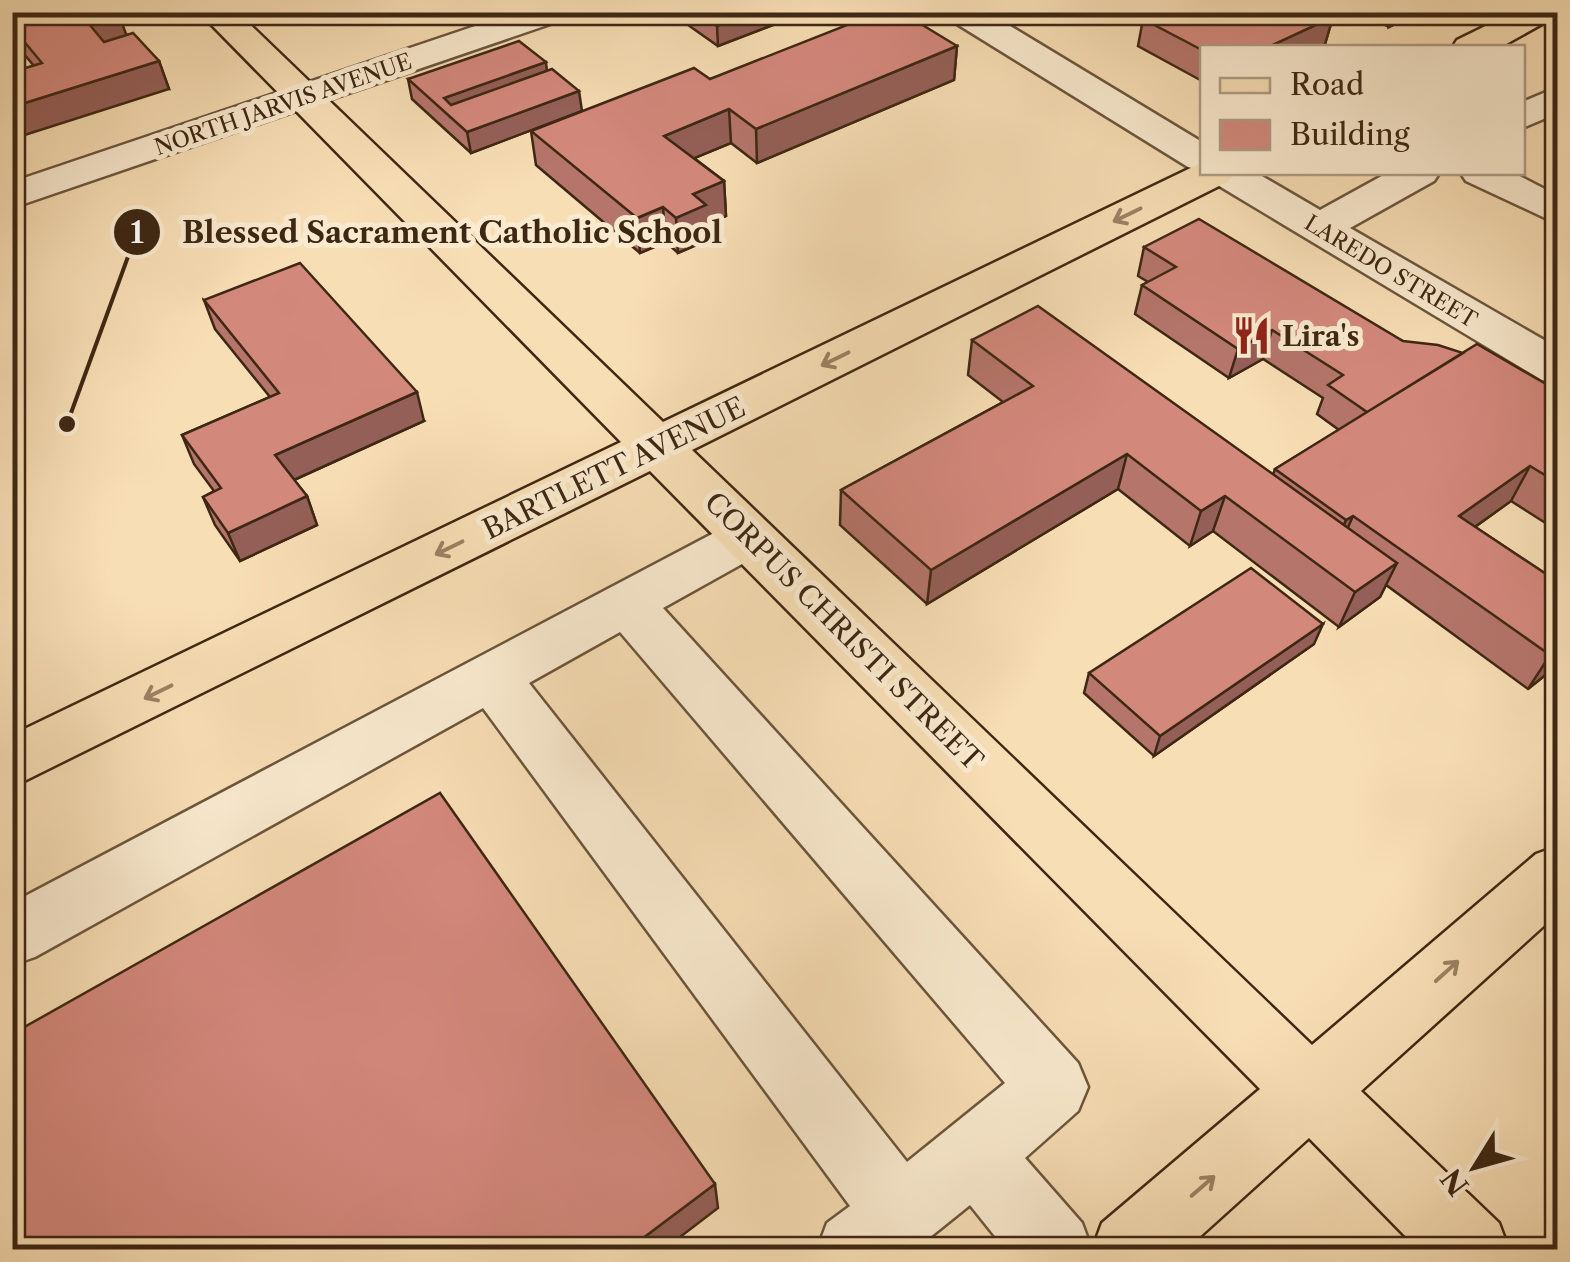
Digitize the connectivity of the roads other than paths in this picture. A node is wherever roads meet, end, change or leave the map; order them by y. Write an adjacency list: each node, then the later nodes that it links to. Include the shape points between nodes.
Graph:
1 (216, 12): 6 (main road, CORPUS CHRISTI STREET)
2 (553, 12): 6 (street, NORTH JARVIS AVENUE)
3 (961, 12): 9 (street)
4 (1542, 12): 5 (main road)
5 (1476, 45)
6 (302, 98): 14 (street, NORTH JARVIS AVENUE); 18 (main road, CORPUS CHRISTI STREET)
7 (1558, 98): 8 (street)
8 (1525, 115)
9 (1200, 158)
10 (1208, 175): 18 (main road, BARTLETT AVENUE, one-way to 18)
11 (1230, 175): 16 (street, LAREDO STREET)
12 (1415, 175): 16 (street)
13 (1486, 175): 15 (street)
14 (12, 196)
15 (1558, 212)
16 (1319, 228): 17 (street, LAREDO STREET)
17 (1553, 360)
18 (656, 447): 19 (main road, CORPUS CHRISTI STREET); 22 (main road, BARTLETT AVENUE, one-way to 22)
19 (748, 537): 20 (street); 25 (main road, CORPUS CHRISTI STREET)
20 (626, 603): 21 (street); 26 (street, via 1053,1088)
21 (491, 676): 24 (street); 27 (street)
22 (12, 763)
23 (1558, 873): 25 (main road, one-way to 23)
24 (12, 936)
25 (1312, 1092): 29 (main road, one-way to 25); 30 (main road, CORPUS CHRISTI STREET)
26 (975, 1155): 27 (street); 28 (street)
27 (877, 1231)
28 (1055, 1250)
29 (1130, 1250)
30 (1472, 1250)

